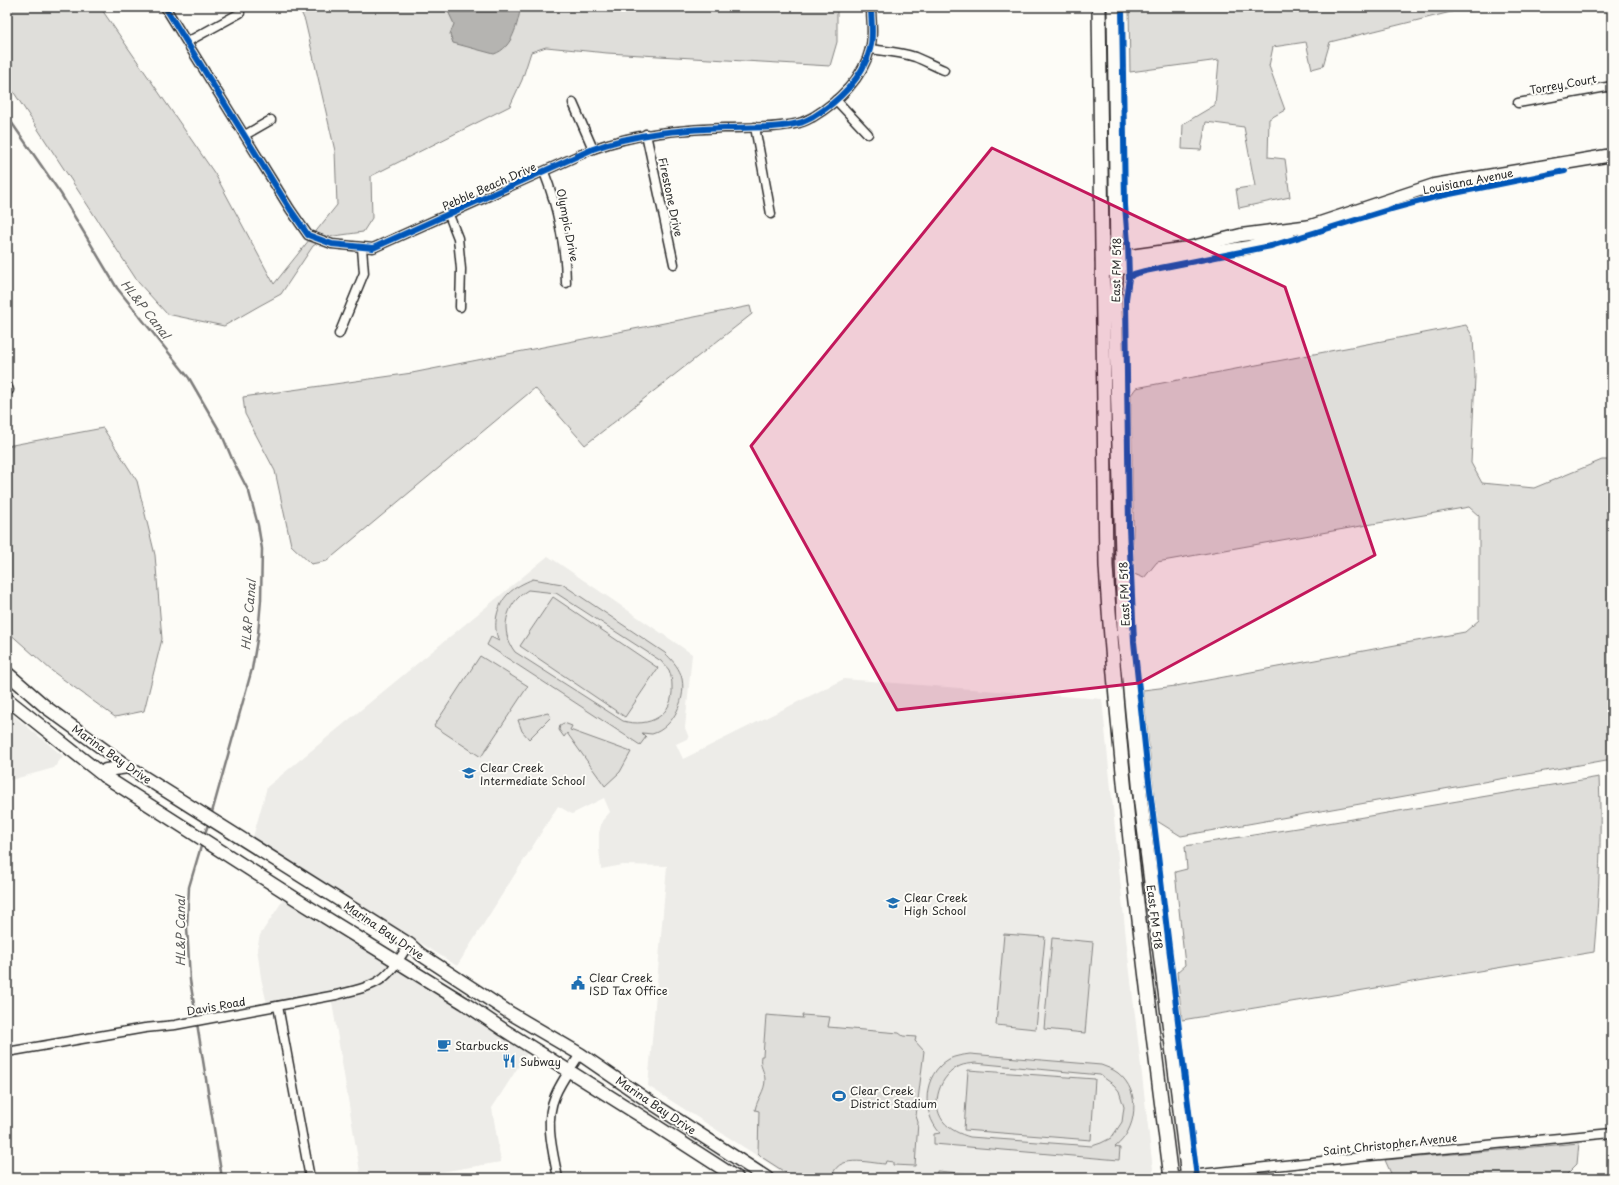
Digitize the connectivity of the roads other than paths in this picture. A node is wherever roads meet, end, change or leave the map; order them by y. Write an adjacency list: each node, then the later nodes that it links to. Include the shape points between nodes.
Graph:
1 (165, 7): 6 (street, Pebble Beach Drive)
2 (870, 7): 7 (street, Pebble Beach Drive)
3 (1099, 7): 13 (main road, East FM 518)
4 (1114, 7): 14 (main road, East FM 518)
5 (240, 13): 6 (street)
6 (187, 42): 19 (street, Pebble Beach Drive)
7 (870, 49): 8 (street, via 900,53); 10 (street, Pebble Beach Drive, via 860,73)
8 (944, 70)
9 (1612, 86): 12 (street, Torrey Court)
10 (836, 100): 16 (street, Pebble Beach Drive, via 801,123); 18 (street)
11 (573, 103): 20 (street)
12 (1518, 103)
13 (1101, 115): 14 (main road); 28 (main road, East FM 518)
14 (1115, 115): 27 (main road, East FM 518)
15 (271, 120): 19 (street)
16 (755, 127): 17 (street, Pebble Beach Drive); 23 (street)
17 (646, 134): 20 (street, Pebble Beach Drive); 26 (street, Firestone Drive)
18 (868, 134)
19 (244, 136): 25 (street, Pebble Beach Drive, via 308,235 332,244)
20 (593, 149): 22 (street, Pebble Beach Drive)
21 (1612, 154): 27 (main road, Louisiana Avenue, via 1434,185 1311,226 1241,235)
22 (544, 172): 24 (street, Pebble Beach Drive); 29 (street, Olympic Drive, via 553,196 566,265)
23 (771, 214)
24 (449, 215): 25 (street, Pebble Beach Drive, via 373,248); 30 (street, via 458,238 461,268)
25 (362, 248): 31 (street, via 364,273)
26 (674, 264)
27 (1117, 264): 28 (main road, Louisiana Avenue); 33 (main road, East FM 518, via 1115,303)
28 (1102, 266): 32 (main road, East FM 518)
29 (566, 283)
30 (460, 307)
31 (339, 334)
32 (1103, 421): 33 (main road); 34 (main road, East FM 518)
33 (1119, 421): 35 (main road, East FM 518)
34 (1106, 566): 35 (main road); 38 (main road, East FM 518)
35 (1122, 566): 39 (main road, East FM 518, via 1124,628)
36 (7, 673): 40 (main road, Marina Bay Drive, via 47,708)
37 (7, 699): 41 (main road, Marina Bay Drive)
38 (1117, 715): 39 (main road); 42 (main road, East FM 518)
39 (1133, 715): 43 (main road, East FM 518)
40 (128, 767): 41 (main road, via 110,768); 44 (main road, Marina Bay Drive)
41 (104, 776): 45 (main road, Marina Bay Drive)
42 (1126, 804): 43 (main road); 47 (main road, East FM 518)
43 (1141, 804): 46 (main road, East FM 518)
44 (285, 866): 45 (main road); 48 (main road, Marina Bay Drive)
45 (274, 885): 49 (main road, Marina Bay Drive)
46 (1156, 920): 47 (main road); 58 (main road, East FM 518)
47 (1139, 924): 59 (main road, East FM 518)
48 (408, 944): 49 (street, Davis Road); 50 (main road, Marina Bay Drive)
49 (398, 962): 51 (main road, Marina Bay Drive); 52 (street, Davis Road, via 391,972 373,985)
50 (473, 989): 51 (main road); 53 (main road, Marina Bay Drive)
51 (464, 1003): 54 (main road, Marina Bay Drive)
52 (278, 1006): 55 (street, Davis Road); 65 (street)
53 (510, 1013): 54 (main road); 56 (main road, Marina Bay Drive)
54 (498, 1026): 57 (main road, Marina Bay Drive)
55 (7, 1052)
56 (580, 1054): 57 (street); 60 (main road, Marina Bay Drive)
57 (570, 1071): 61 (main road, Marina Bay Drive); 66 (street, via 555,1096 550,1111 549,1127)
58 (1178, 1093): 59 (main road); 64 (main road, East FM 518)
59 (1161, 1096): 69 (main road, East FM 518)
60 (653, 1104): 61 (main road); 63 (main road, Marina Bay Drive)
61 (644, 1118): 67 (main road, Marina Bay Drive)
62 (1612, 1134): 64 (street, Saint Christopher Avenue, via 1360,1157)
63 (749, 1173): 68 (main road, Marina Bay Drive)
64 (1188, 1177): 69 (street, Saint Christopher Avenue)
65 (310, 1178)
66 (558, 1178)
67 (737, 1178)
68 (767, 1178)
69 (1171, 1178)

